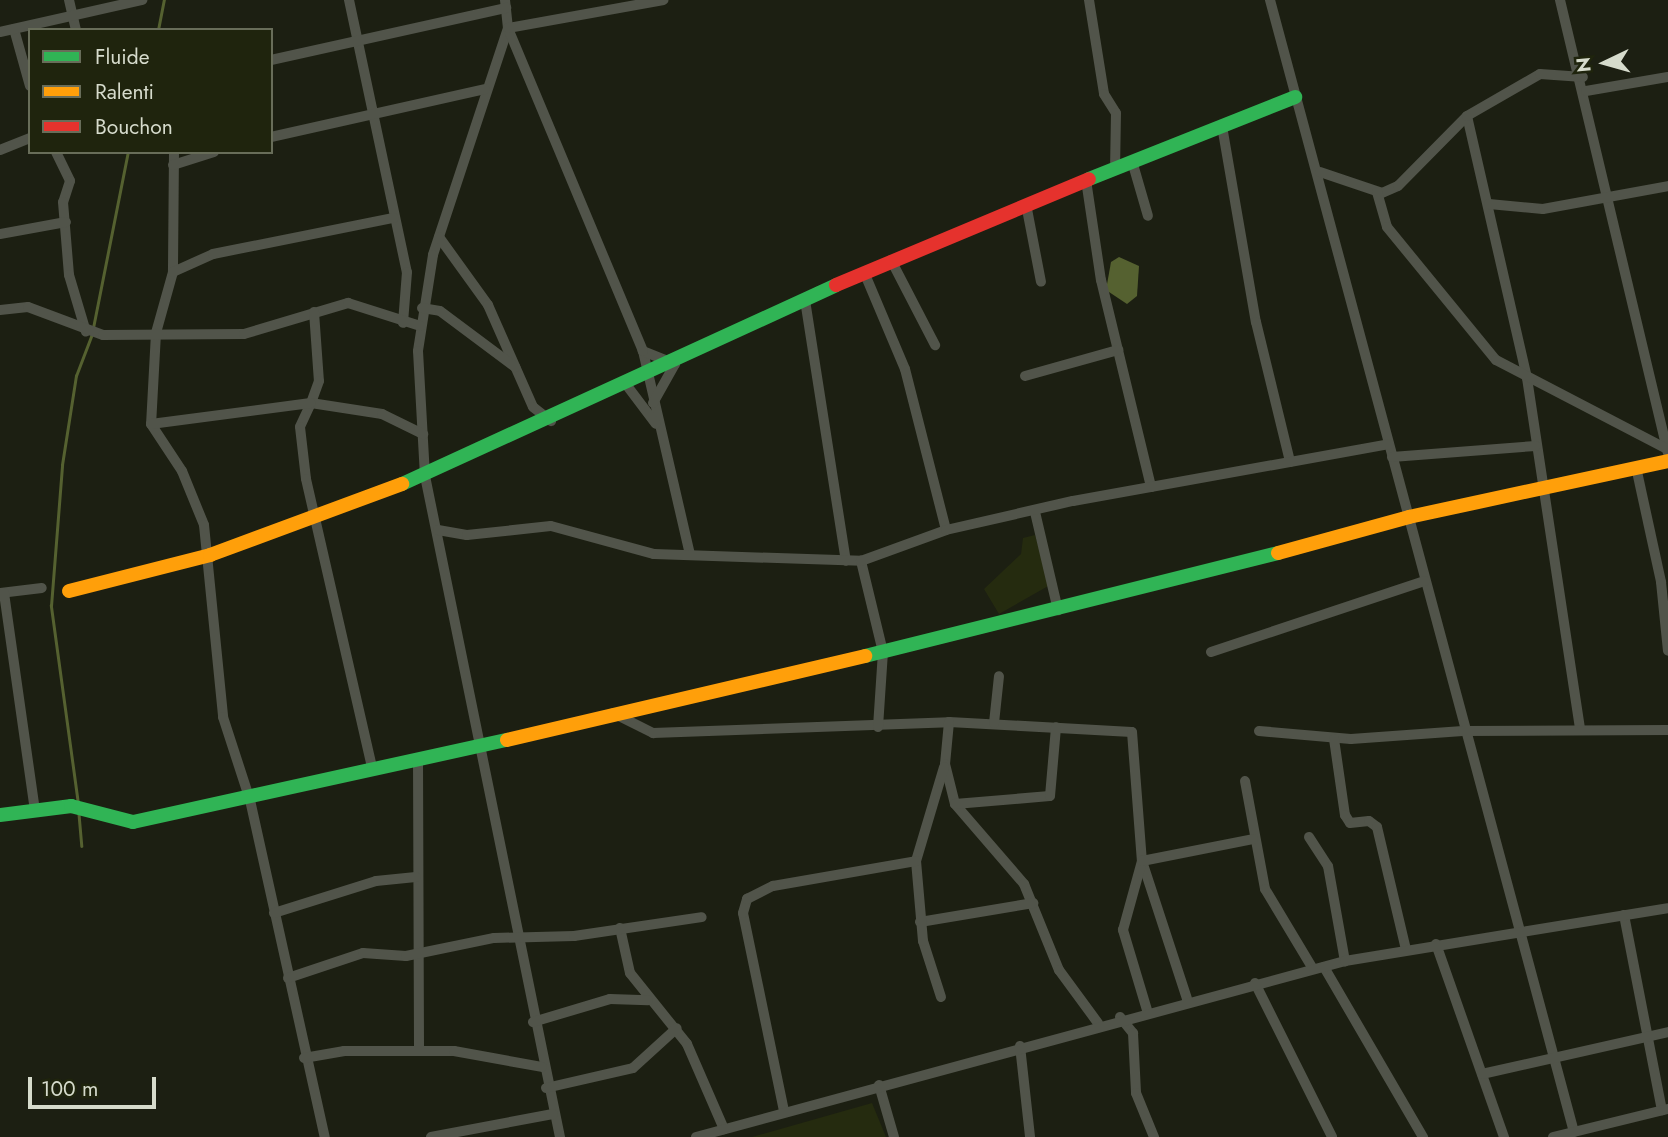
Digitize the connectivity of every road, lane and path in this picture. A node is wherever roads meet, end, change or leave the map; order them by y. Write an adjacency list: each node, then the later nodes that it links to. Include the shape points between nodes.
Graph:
1 (69, 0): 9 (street)
2 (142, 0): 9 (street)
3 (349, 0): 14 (street)
4 (663, 0): 12 (street)
5 (1089, 0): 33 (street, via 1104,94 1116,113)
6 (1270, 0): 21 (street)
7 (1560, 0): 16 (street)
8 (506, 4): 12 (street); 14 (street)
9 (73, 15): 10 (street); 11 (street)
10 (76, 28)
11 (14, 29): 13 (street); 18 (street)
12 (508, 29): 19 (street); 60 (street)
13 (0, 32)
14 (358, 42): 15 (street); 22 (street)
15 (273, 60)
16 (1583, 77): 20 (street); 23 (street, via 1540,74)
17 (1668, 77): 20 (street)
18 (28, 79)
19 (485, 89): 22 (street); 45 (street)
20 (1586, 91): 38 (street)
21 (1295, 97): 24 (street); 34 (street)
22 (368, 113): 25 (street); 42 (street)
23 (1467, 116): 37 (street, via 1398,186); 40 (street)
24 (1222, 126): 31 (street); 78 (street, via 1248,284)
25 (273, 136)
26 (28, 139): 27 (street)
27 (0, 150)
28 (57, 154): 43 (street, via 70,181 63,202)
29 (174, 154): 32 (street)
30 (208, 154): 32 (street)
31 (1132, 161): 33 (street); 41 (street)
32 (173, 165): 47 (street)
33 (1115, 168): 35 (street)
34 (1320, 172): 37 (street); 73 (street)
35 (1086, 180): 39 (street); 59 (street)
36 (1668, 186): 38 (street)
37 (1377, 192): 65 (street, via 1377,210 1410,257 1496,360)
38 (1610, 199): 40 (street, via 1543,209); 75 (street)
39 (1026, 204): 46 (street); 49 (street)
40 (1489, 204): 65 (street)
41 (1148, 216)
42 (393, 218): 47 (street, via 213,254); 54 (street, via 407,272)
43 (66, 222): 44 (street); 56 (street, via 69,275)
44 (0, 234)
45 (439, 237): 51 (street); 62 (street, via 466,268)
46 (891, 260): 48 (street); 58 (street)
47 (173, 272): 57 (street)
48 (864, 272): 50 (street); 87 (street, via 905,369)
49 (1041, 282)
50 (802, 307): 61 (street); 90 (street)
51 (422, 308): 55 (street); 62 (street, via 440,311)
52 (0, 310): 56 (street, via 28,307)
53 (314, 312): 54 (street, via 357,303); 57 (street, via 244,334); 67 (street, via 319,381)
54 (403, 323): 55 (street)
55 (420, 326): 72 (street)
56 (86, 332): 57 (street)
57 (156, 333): 70 (street)
58 (934, 345)
59 (1118, 350): 64 (street); 81 (street)
60 (643, 351): 61 (street); 63 (street)
61 (675, 364): 63 (street); 68 (street)
62 (515, 367): 69 (street, via 533,407)
63 (648, 376): 66 (street); 68 (street)
64 (1025, 376)
65 (1527, 378): 74 (street); 75 (street)
66 (628, 387): 69 (street); 71 (street)
67 (311, 403): 70 (street); 72 (street, via 382,414); 84 (street, via 300,427)
68 (653, 403): 71 (street)
69 (551, 421): 80 (street)
70 (151, 424): 88 (street, via 182,471)
71 (660, 429): 89 (street)
72 (423, 434): 80 (street)
73 (1389, 443): 76 (street); 78 (street)
74 (1536, 446): 76 (street); 82 (street)
75 (1668, 451)
76 (1392, 457): 85 (street)
77 (1668, 461): 79 (street)
78 (1290, 462): 81 (street)
79 (1636, 467): 82 (street); 97 (street, via 1661,582)
80 (425, 476): 84 (street); 86 (street)
81 (1151, 487): 83 (street)
82 (1542, 492): 85 (street); 106 (street)
83 (1035, 512): 87 (street); 96 (street)
84 (315, 515): 88 (street); 114 (street)
85 (1409, 517): 92 (street); 96 (street)
86 (438, 530): 89 (street, via 467,535 566,527 654,554); 111 (street)
87 (946, 530): 91 (street)
88 (210, 555): 94 (street); 116 (street, via 223,717)
89 (690, 555): 90 (street)
90 (846, 561): 91 (street)
91 (861, 561): 98 (street)
92 (1425, 581): 99 (street); 109 (street)
93 (42, 588): 95 (street)
94 (69, 591)
95 (2, 593): 118 (street)
96 (1058, 610): 98 (street)
97 (1668, 650)
98 (883, 652): 101 (street); 104 (street)
99 (1211, 652)
100 (999, 676): 103 (street)
101 (613, 713): 104 (street, via 653,733); 111 (street)
102 (949, 722): 103 (street); 104 (street); 113 (street)
103 (994, 723): 105 (street)
104 (878, 727)
105 (1056, 727): 117 (street, via 1050,796); 123 (street, via 1132,732)
106 (1580, 727): 107 (street); 109 (street)
107 (1668, 730)
108 (1259, 731): 110 (street)
109 (1463, 731): 110 (street); 132 (street)
110 (1334, 739): 135 (street, via 1345,815 1350,823 1369,821 1377,827)
111 (477, 747): 112 (street); 133 (street)
112 (418, 760): 114 (street); 124 (street)
113 (945, 764): 117 (street); 122 (street)
114 (372, 767): 116 (street)
115 (1245, 781): 121 (street)
116 (250, 800): 118 (street, via 133,822 71,806); 127 (street)
117 (955, 804): 125 (street, via 1015,871)
118 (35, 810): 119 (street)
119 (0, 815)
120 (1309, 837): 137 (street, via 1328,866)
121 (1253, 839): 123 (street); 138 (street, via 1265,889)
122 (916, 861): 130 (street); 162 (street, via 773,886 747,899 743,913)
123 (1142, 861): 144 (street); 146 (street, via 1123,930)
124 (416, 877): 127 (street, via 376,881); 136 (street)
125 (1032, 903): 130 (street); 149 (street, via 1059,970)
126 (1668, 908): 128 (street)
127 (274, 913): 139 (street)
128 (1624, 915): 132 (street); 152 (street)
129 (702, 917): 131 (street)
130 (920, 922): 143 (street)
131 (620, 928): 133 (street); 141 (street, via 630,973)
132 (1516, 931): 134 (street); 156 (street)
133 (516, 940): 136 (street, via 494,938); 148 (street)
134 (1436, 944): 135 (street); 158 (street)
135 (1406, 950): 137 (street)
136 (415, 954): 139 (street, via 363,953); 154 (street)
137 (1345, 961): 138 (street)
138 (1318, 968): 140 (street); 174 (street)
139 (288, 978): 155 (street)
140 (1255, 983): 144 (street); 173 (street)
141 (642, 987): 142 (street); 145 (street)
142 (631, 995): 145 (street); 148 (street)
143 (941, 997)
144 (1188, 999): 146 (street)
145 (649, 1000): 150 (street)
146 (1147, 1010): 147 (street)
147 (1120, 1017): 149 (street); 172 (street, via 1133,1033 1136,1093)
148 (533, 1023): 157 (street)
149 (1098, 1023): 153 (street)
150 (677, 1028): 160 (street, via 627,1071); 164 (street)
151 (1668, 1032): 152 (street)
152 (1646, 1038): 156 (street); 161 (street)
153 (1020, 1046): 159 (street); 171 (street)
154 (419, 1051): 155 (street, via 344,1051); 157 (street)
155 (304, 1058): 166 (street)
156 (1558, 1059): 158 (street); 165 (street)
157 (542, 1067): 160 (street)
158 (1482, 1074): 175 (street)
159 (879, 1085): 162 (street); 170 (street)
160 (546, 1088): 163 (street)
161 (1665, 1110): 165 (street)
162 (784, 1111): 164 (street)
163 (553, 1114): 167 (street); 168 (street)
164 (724, 1129): 169 (street)
165 (1574, 1132): 176 (street)
166 (325, 1137)
167 (431, 1137)
168 (560, 1137)
169 (696, 1137)
170 (894, 1137)
171 (1030, 1137)
172 (1154, 1137)
173 (1332, 1137)
174 (1423, 1137)
175 (1504, 1137)
176 (1553, 1137)

